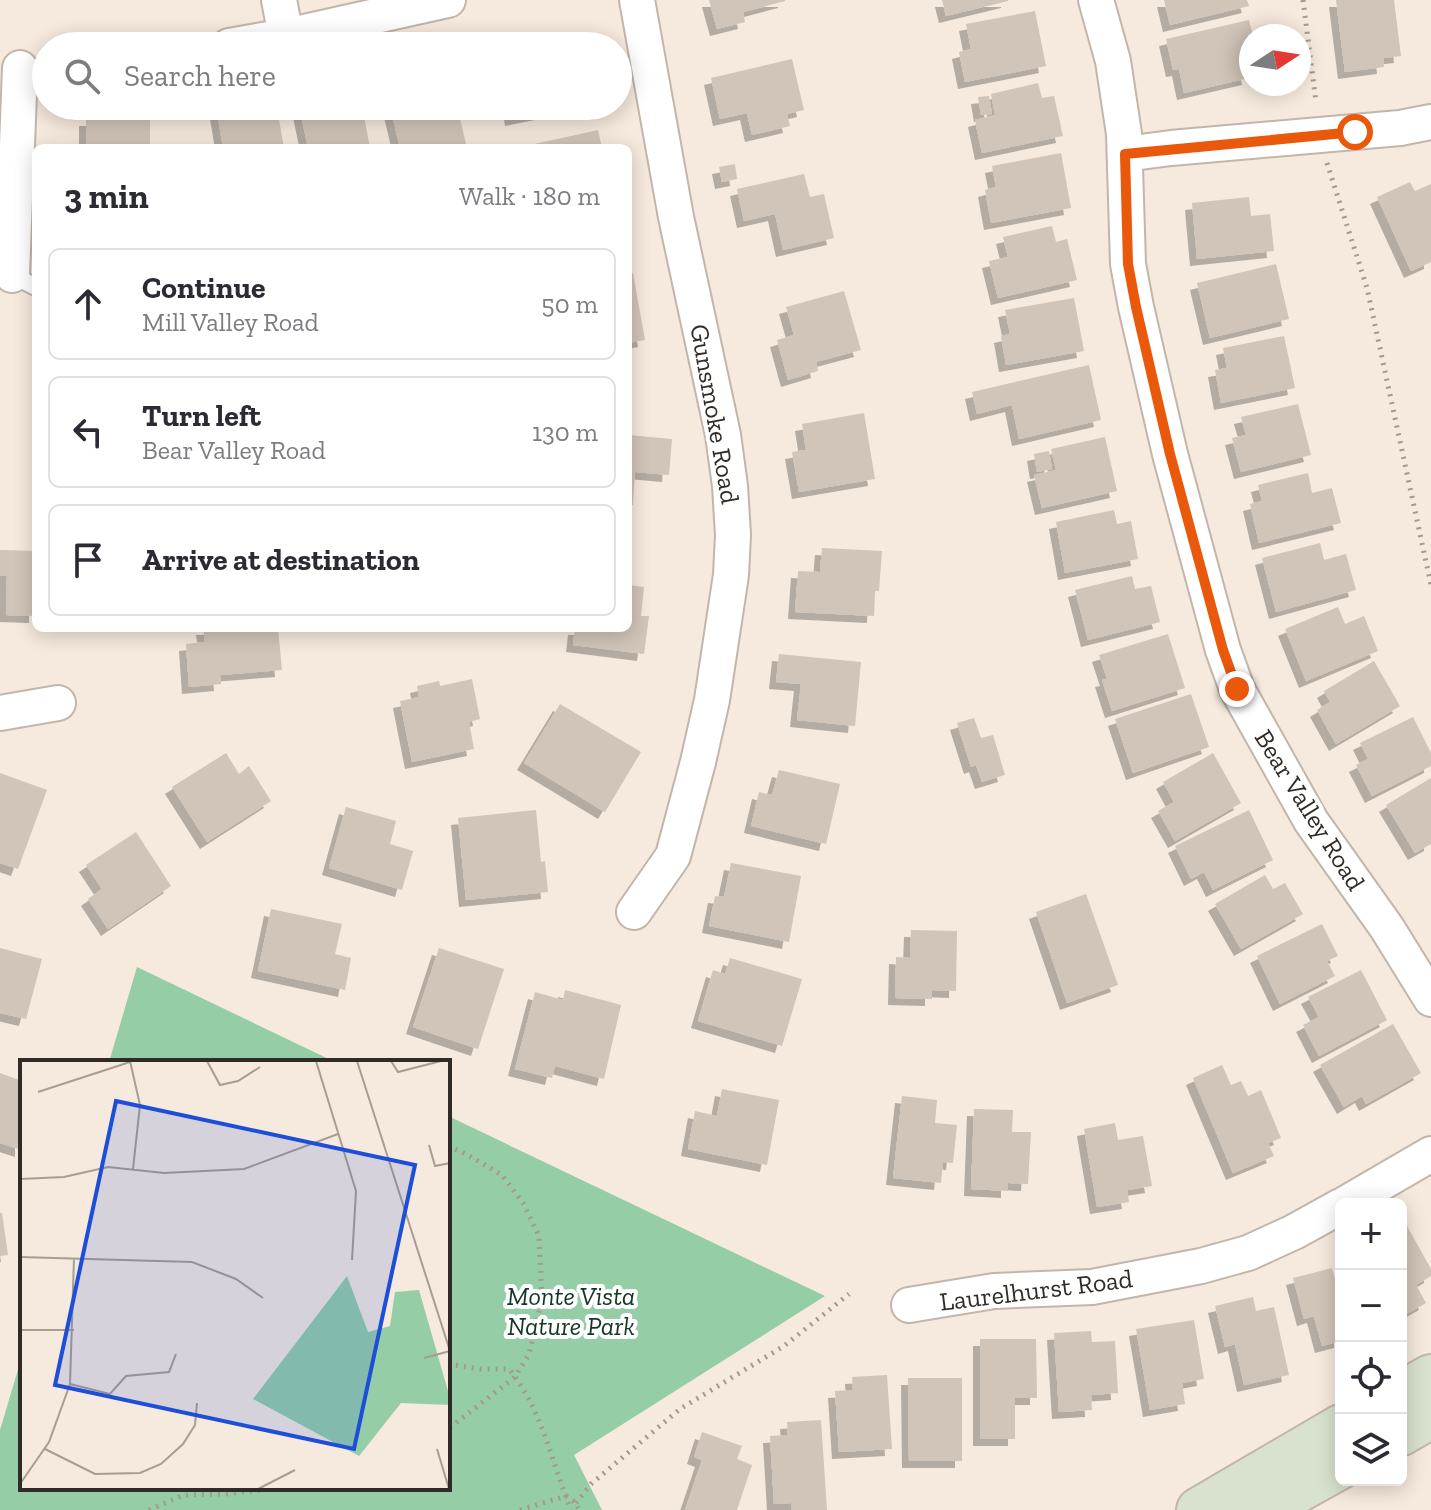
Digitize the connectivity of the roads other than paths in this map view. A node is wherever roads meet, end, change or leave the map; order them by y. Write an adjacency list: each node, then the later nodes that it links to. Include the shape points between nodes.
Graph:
1 (279, 0): 5 (street)
2 (448, 0): 6 (street)
3 (637, 0): 13 (street, Gunsmoke Road, via 723,435 733,535 712,700 698,762 673,856)
4 (1096, 0): 9 (street, Bear Valley Road, via 1113,61)
5 (285, 32)
6 (304, 32)
7 (22, 68): 10 (street)
8 (1431, 122): 9 (street)
9 (1125, 154): 14 (street, Bear Valley Road, via 1128,264 1136,307 1170,454 1237,689 1311,821)
10 (24, 281)
11 (58, 703): 12 (street)
12 (0, 713)
13 (634, 912)
14 (1431, 999)
15 (1431, 1154): 16 (street, Laurelhurst Road)
16 (1355, 1198)
17 (1335, 1209): 18 (street, Laurelhurst Road, via 1248,1253 1201,1266 1092,1287 994,1291)
18 (909, 1305)
19 (1431, 1377): 20 (main road)
20 (1407, 1391)
21 (1431, 1416): 22 (main road)
22 (1407, 1430)
23 (1335, 1431): 25 (main road)
24 (1335, 1469): 26 (main road)
25 (1199, 1510)
26 (1262, 1510)

